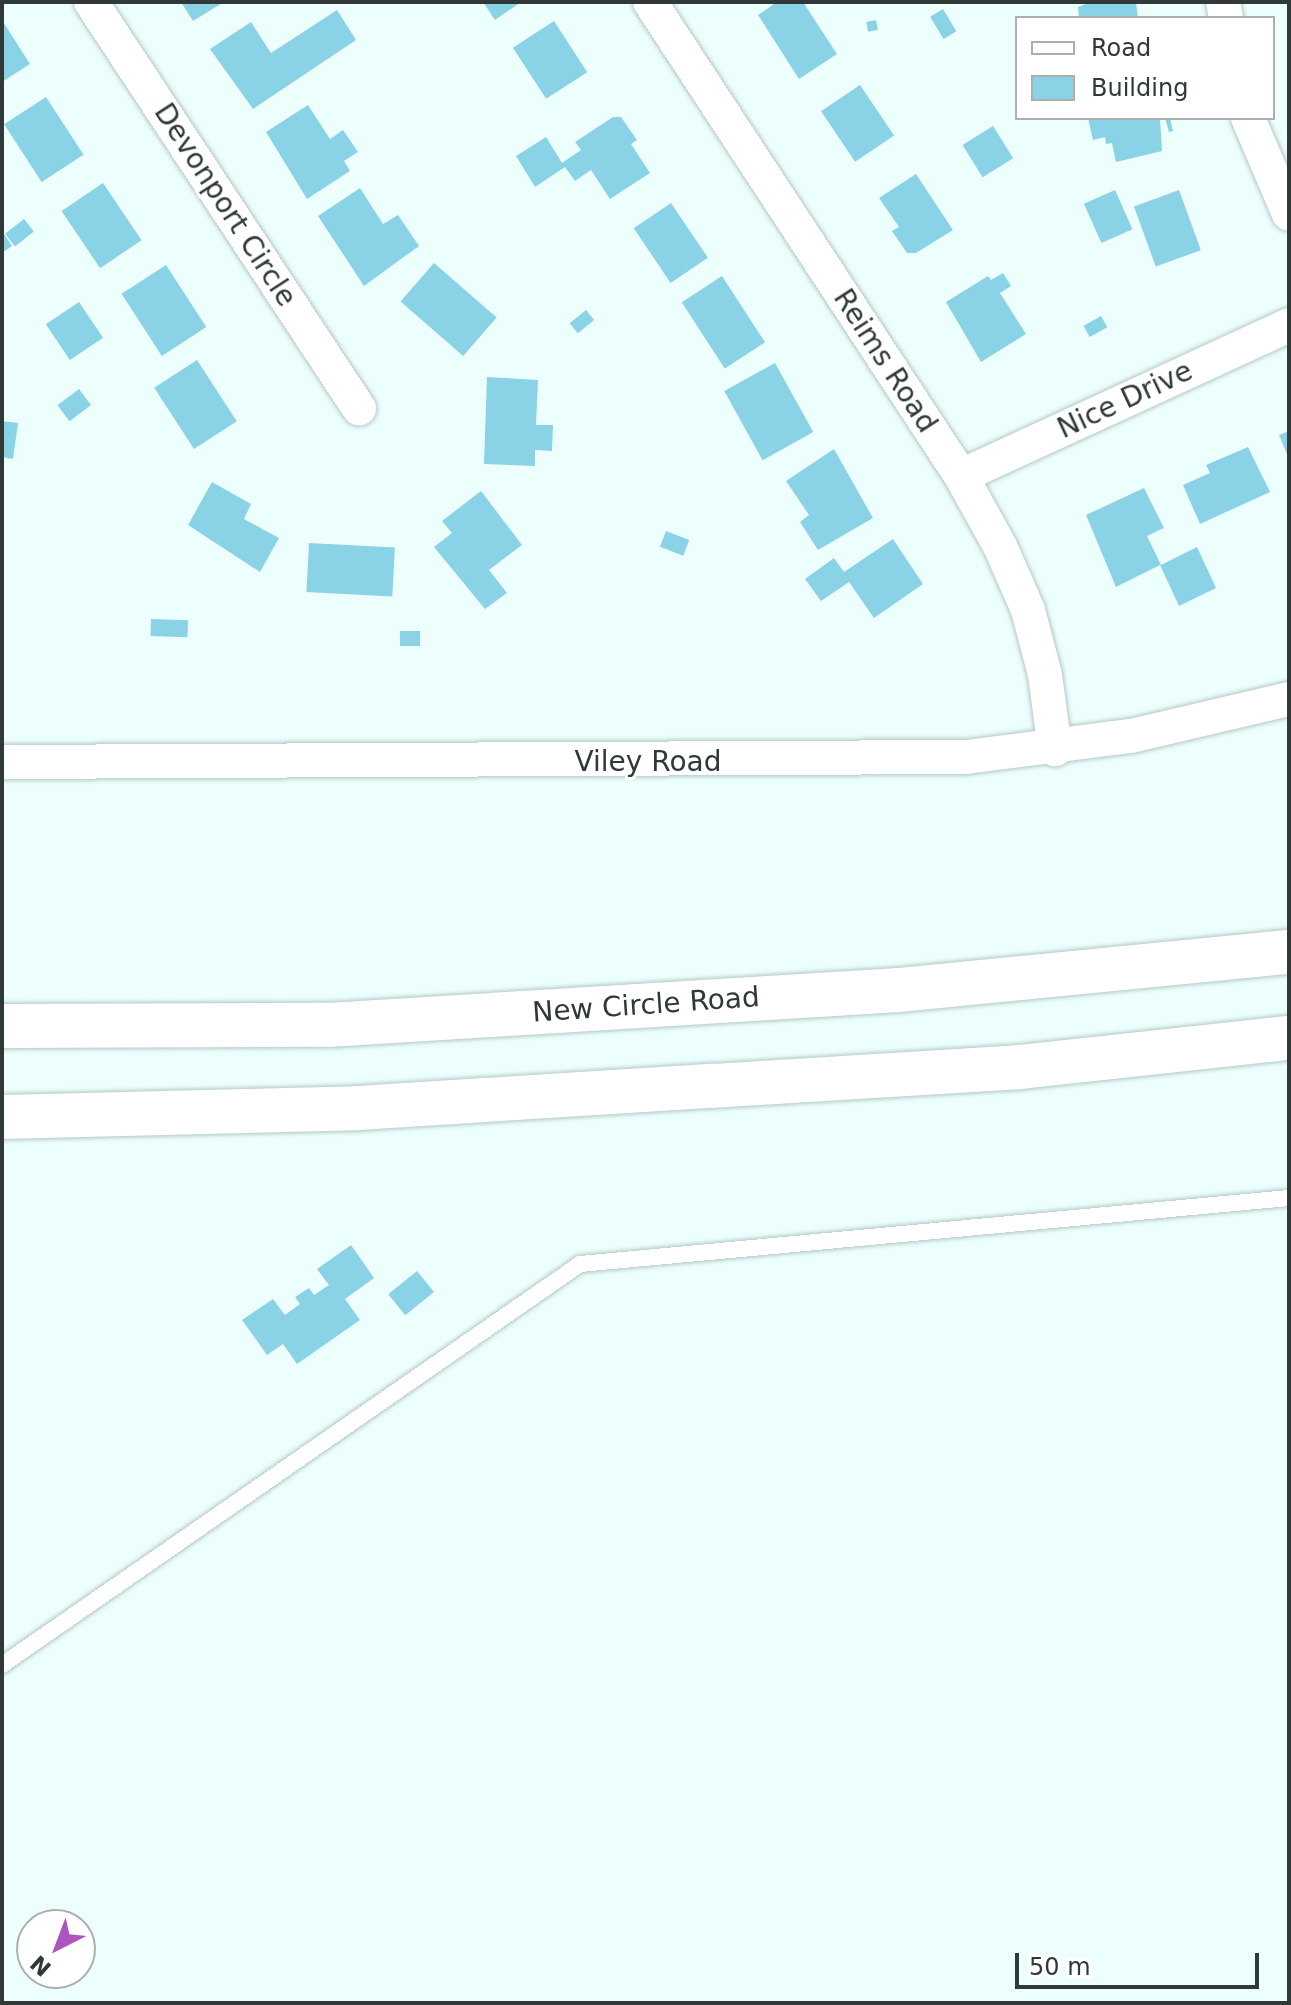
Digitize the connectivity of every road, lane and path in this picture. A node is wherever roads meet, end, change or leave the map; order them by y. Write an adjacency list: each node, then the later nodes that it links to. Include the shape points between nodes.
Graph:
1 (91, 2): 6 (street, Devonport Circle)
2 (650, 2): 7 (street, Reims Road)
3 (1249, 120): 4 (street)
4 (1289, 214)
5 (1289, 325): 7 (street, Nice Drive)
6 (359, 409)
7 (961, 476): 9 (street, Reims Road, via 1028,610 1045,675)
8 (1289, 699): 9 (street, Viley Road)
9 (1055, 749): 10 (street, Viley Road, via 879,761)
10 (2, 762)
11 (1289, 952): 12 (highway, New Circle Road, via 899,990 328,1025)
12 (2, 1026)
13 (1289, 1038): 14 (highway, via 1020,1067 358,1108)
14 (2, 1117)
15 (1289, 1198): 16 (lane, via 580,1264)
16 (2, 1665)

